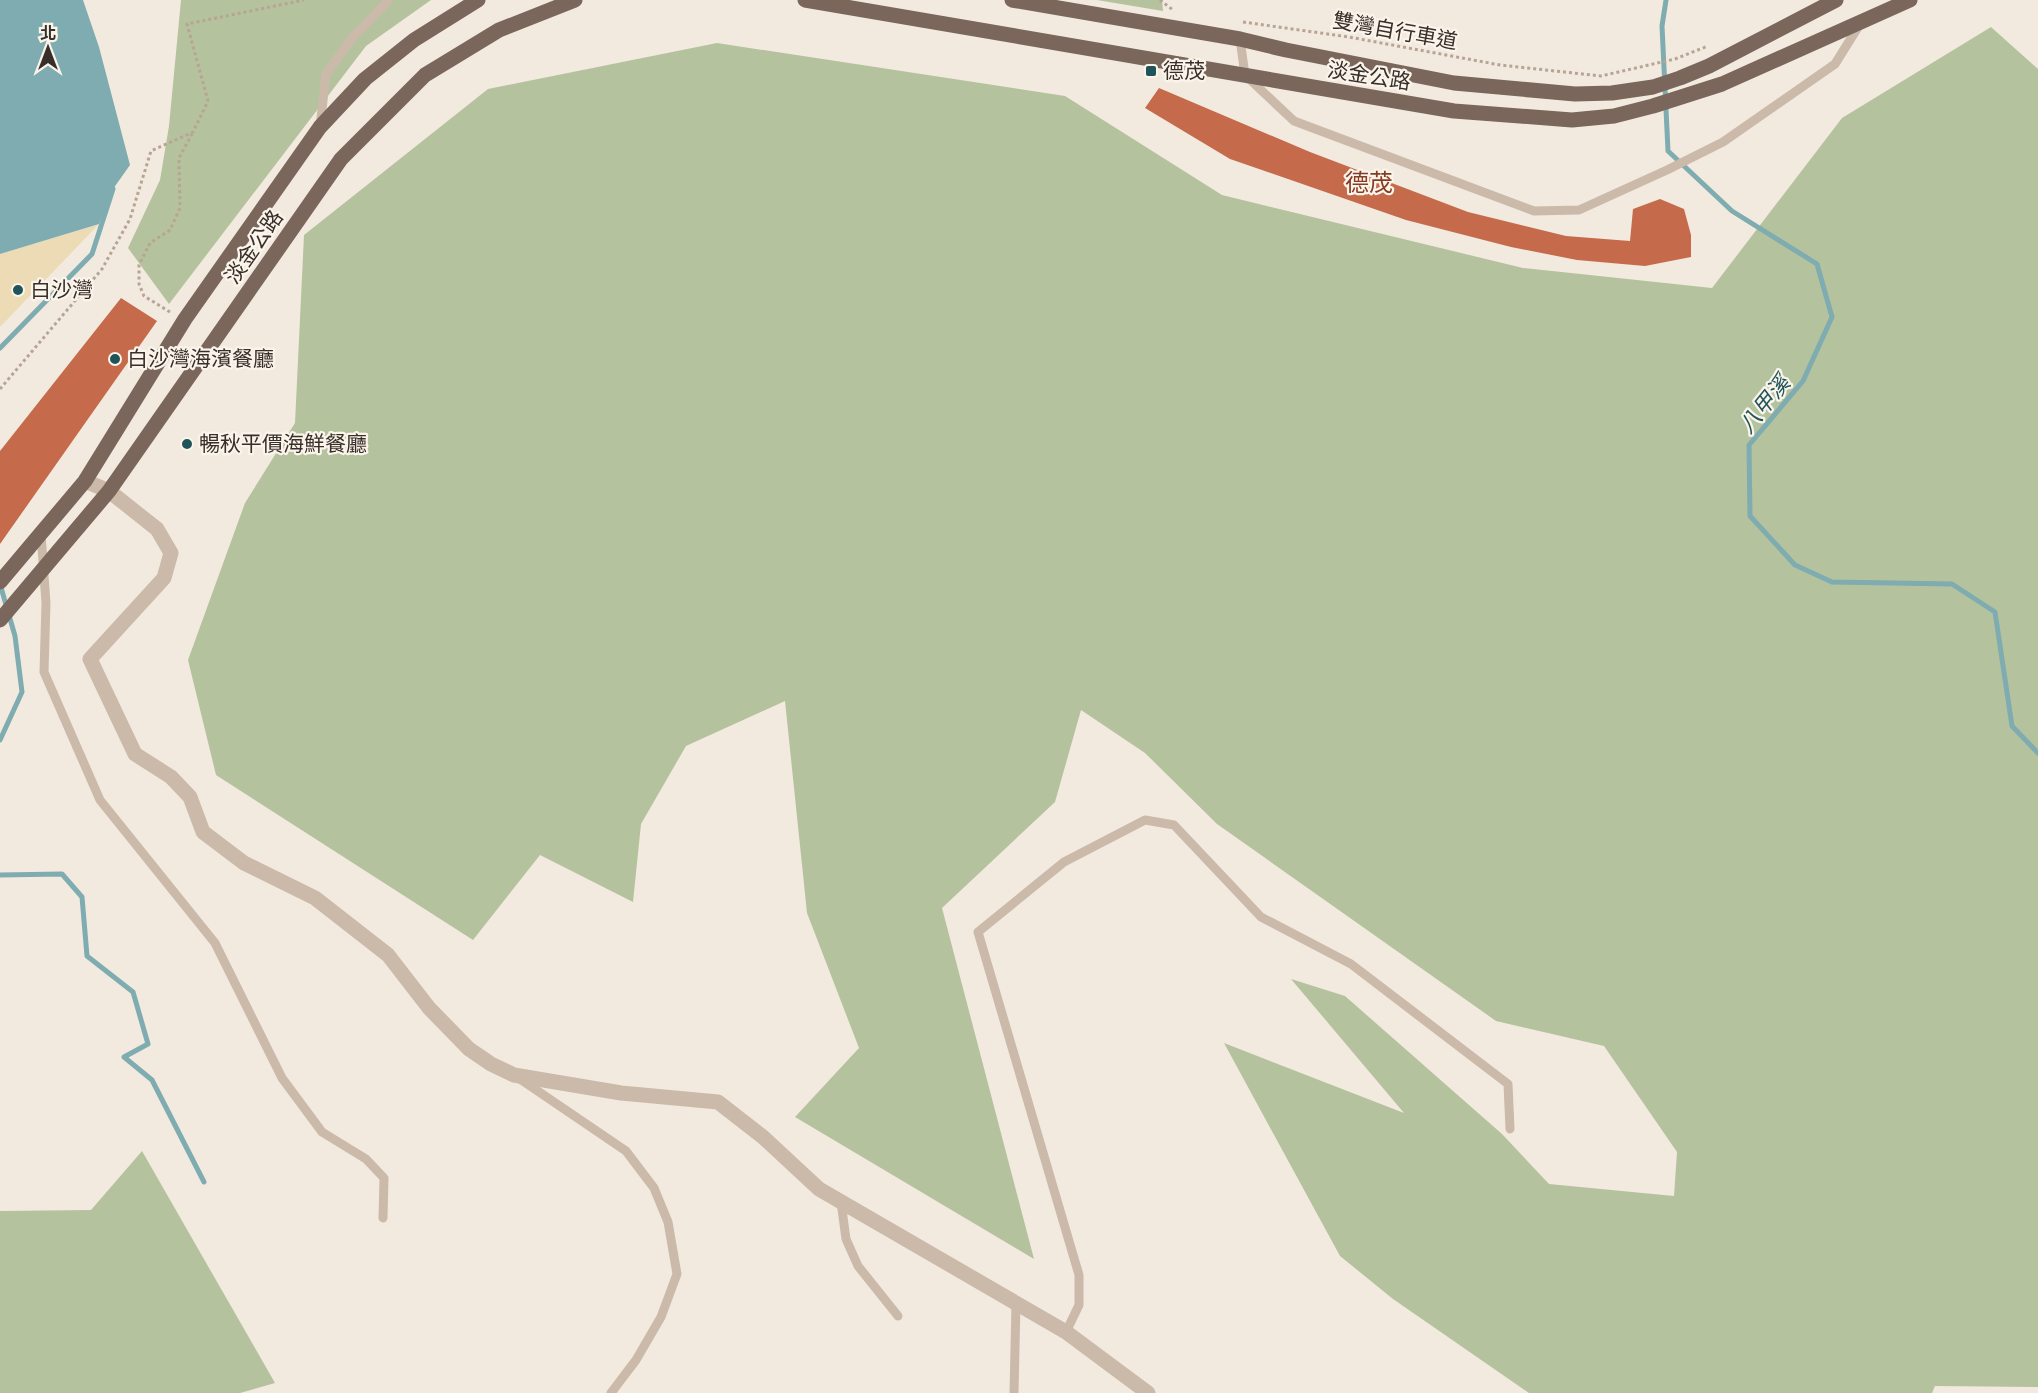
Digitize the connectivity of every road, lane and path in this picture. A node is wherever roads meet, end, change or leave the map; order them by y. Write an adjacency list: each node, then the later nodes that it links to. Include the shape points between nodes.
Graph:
1 (304, 0): 17 (path, via 187,24 208,101)
2 (389, 0): 16 (lane, via 326,74)
3 (478, 0): 16 (main road, 淡金公路, via 414,39 365,79)
4 (575, 0): 21 (main road, 淡金公路, via 499,30 424,75 341,159)
5 (805, 0): 15 (main road, 淡金公路)
6 (1012, 0): 13 (main road, 淡金公路)
7 (1160, 0): 10 (path, via 1175,12)
8 (1836, 0): 13 (main road, 淡金公路, via 1710,66 1653,87 1612,93 1575,94 1454,83)
9 (1910, 0): 12 (main road, 淡金公路)
10 (1164, 10)
11 (1242, 21): 14 (path, 雙灣自行車道, via 1565,73 1601,76)
12 (1863, 21): 15 (main road, 淡金公路, via 1688,96 1614,116 1572,120 1454,111); 15 (lane, via 1835,64 1723,141 1579,210 1534,211 1294,121)
13 (1240, 39): 15 (lane)
14 (1676, 59)
15 (1245, 75)
16 (320, 128): 20 (main road, 淡金公路, via 185,319)
17 (193, 132): 18 (path, via 179,158 180,208 170,230 150,243 139,265 139,284 144,296); 19 (path, via 151,151 130,219 102,269)
18 (171, 313)
19 (0, 389)
20 (85, 480): 21 (street); 22 (main road, 淡金公路)
21 (109, 491): 23 (main road, 淡金公路); 26 (street, via 157,529 171,553 164,578 90,659 135,754 171,777 190,797 203,832 244,863 315,898 388,955 429,1008 469,1049)
22 (41, 534): 23 (lane); 24 (main road, 淡金公路)
23 (43, 568): 25 (main road, 淡金公路); 29 (lane, via 44,672 100,800 215,943 282,1078 322,1132 366,1159 384,1178)
24 (0, 582)
25 (0, 620)
26 (514, 1075): 28 (street, via 621,1093 718,1102 819,1189); 33 (lane, via 626,1152 654,1188 668,1222 677,1274 661,1317)
27 (1510, 1129): 32 (lane, via 1508,1084 1351,964 1261,916 1174,825 1145,820 1064,862 978,932 1079,1275 1079,1305)
28 (841, 1202): 30 (street); 31 (lane, via 846,1239 858,1266)
29 (383, 1218)
30 (1016, 1304): 32 (street); 34 (lane)
31 (898, 1316)
32 (1066, 1332): 35 (street)
33 (611, 1393)
34 (1014, 1393)
35 (1148, 1393)

